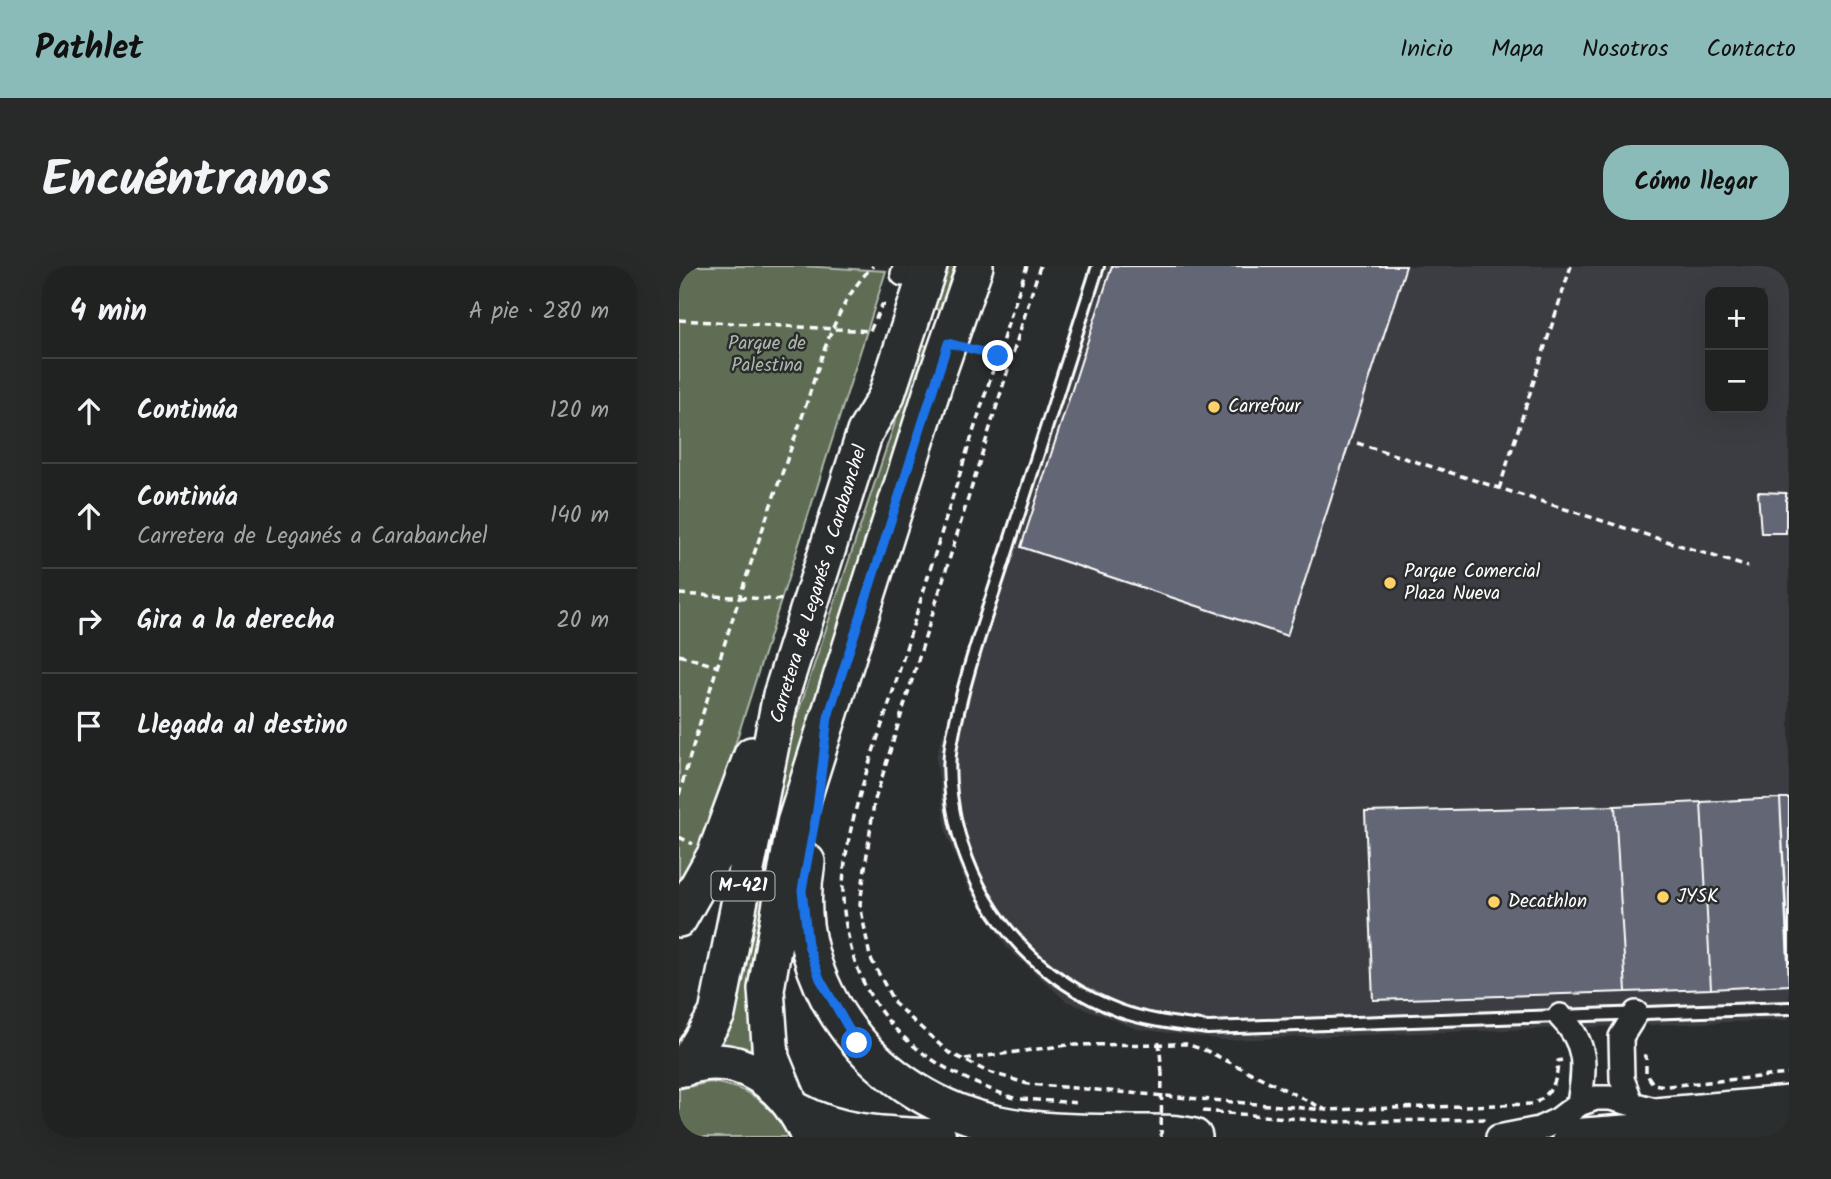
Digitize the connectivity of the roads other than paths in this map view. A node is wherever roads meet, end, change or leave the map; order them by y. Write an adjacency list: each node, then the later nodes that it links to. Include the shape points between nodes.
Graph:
1 (975, 266): 6 (main road, M-421)
2 (1098, 266): 10 (lane, via 984,623 950,749 954,819 974,881 1032,959 1073,988 1121,1011 1161,1022 1208,1028)
3 (901, 268): 4 (main road, M-421); 4 (main road, Carretera de Leganés a Carabanchel / M-421, via 885,397)
4 (865, 432): 5 (main road, Carretera de Leganés a Carabanchel / M-421)
5 (781, 695): 7 (main road, via 762,726 715,855); 11 (main road, Carretera de Leganés a Carabanchel / M-421, via 717,1014)
6 (828, 717): 15 (main road, M-421, via 795,823 767,989 771,1058); 17 (main road, via 802,890 808,945 820,979 857,1043 926,1099 999,1124 1056,1131)
7 (679, 919)
8 (1789, 1008): 9 (lane)
9 (1636, 1013): 10 (lane); 13 (street, via 1623,1031 1623,1086)
10 (1560, 1016): 14 (street, via 1577,1033 1583,1058)
11 (681, 1068): 15 (main road, M-421, via 706,1063 740,1068 770,1082)
12 (1789, 1098): 13 (street, via 1671,1110 1641,1108)
13 (1630, 1102): 14 (street, via 1609,1098)
14 (1579, 1104): 18 (street, via 1539,1129)
15 (798, 1115): 19 (main road, via 864,1133)
16 (1789, 1121): 20 (main road)
17 (1195, 1124)
18 (1496, 1128)
19 (938, 1137)
20 (1570, 1137)

